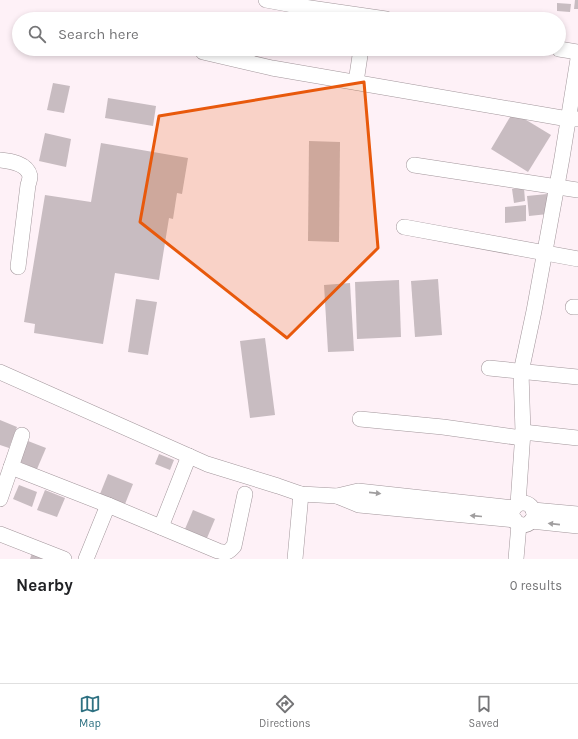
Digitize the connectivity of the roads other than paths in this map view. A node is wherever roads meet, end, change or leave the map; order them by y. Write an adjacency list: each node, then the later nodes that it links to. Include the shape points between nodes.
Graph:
1 (266, 0): 2 (street)
2 (332, 12)
3 (566, 50): 4 (street)
4 (578, 52)
5 (220, 56): 8 (street, via 272,68)
6 (360, 56): 8 (street)
7 (578, 59): 9 (street)
8 (356, 82): 9 (street)
9 (573, 119): 12 (street)
10 (0, 160): 17 (street, via 20,164 30,177)
11 (414, 165): 12 (street)
12 (556, 186): 13 (street); 15 (street)
13 (578, 190)
14 (404, 227): 15 (street)
15 (544, 253): 16 (street); 20 (street)
16 (578, 259)
17 (18, 267)
18 (489, 368): 20 (street)
19 (0, 372): 26 (street)
20 (521, 372): 21 (street); 23 (street)
21 (578, 377)
22 (360, 419): 23 (street)
23 (522, 435): 25 (street); 33 (street)
24 (22, 436): 27 (street)
25 (578, 438)
26 (189, 456): 29 (street); 35 (street)
27 (11, 466): 30 (street); 31 (street)
28 (245, 494): 35 (street, via 234,546 226,552)
29 (301, 494): 33 (street, via 337,496 358,491); 39 (street)
30 (0, 499)
31 (108, 505): 35 (street); 38 (street)
32 (578, 514): 33 (street)
33 (522, 515): 34 (street, one-way to 33); 40 (street)
34 (578, 526)
35 (161, 527)
36 (0, 534): 37 (street)
37 (64, 559)
38 (86, 559)
39 (295, 559)
40 (516, 559)

